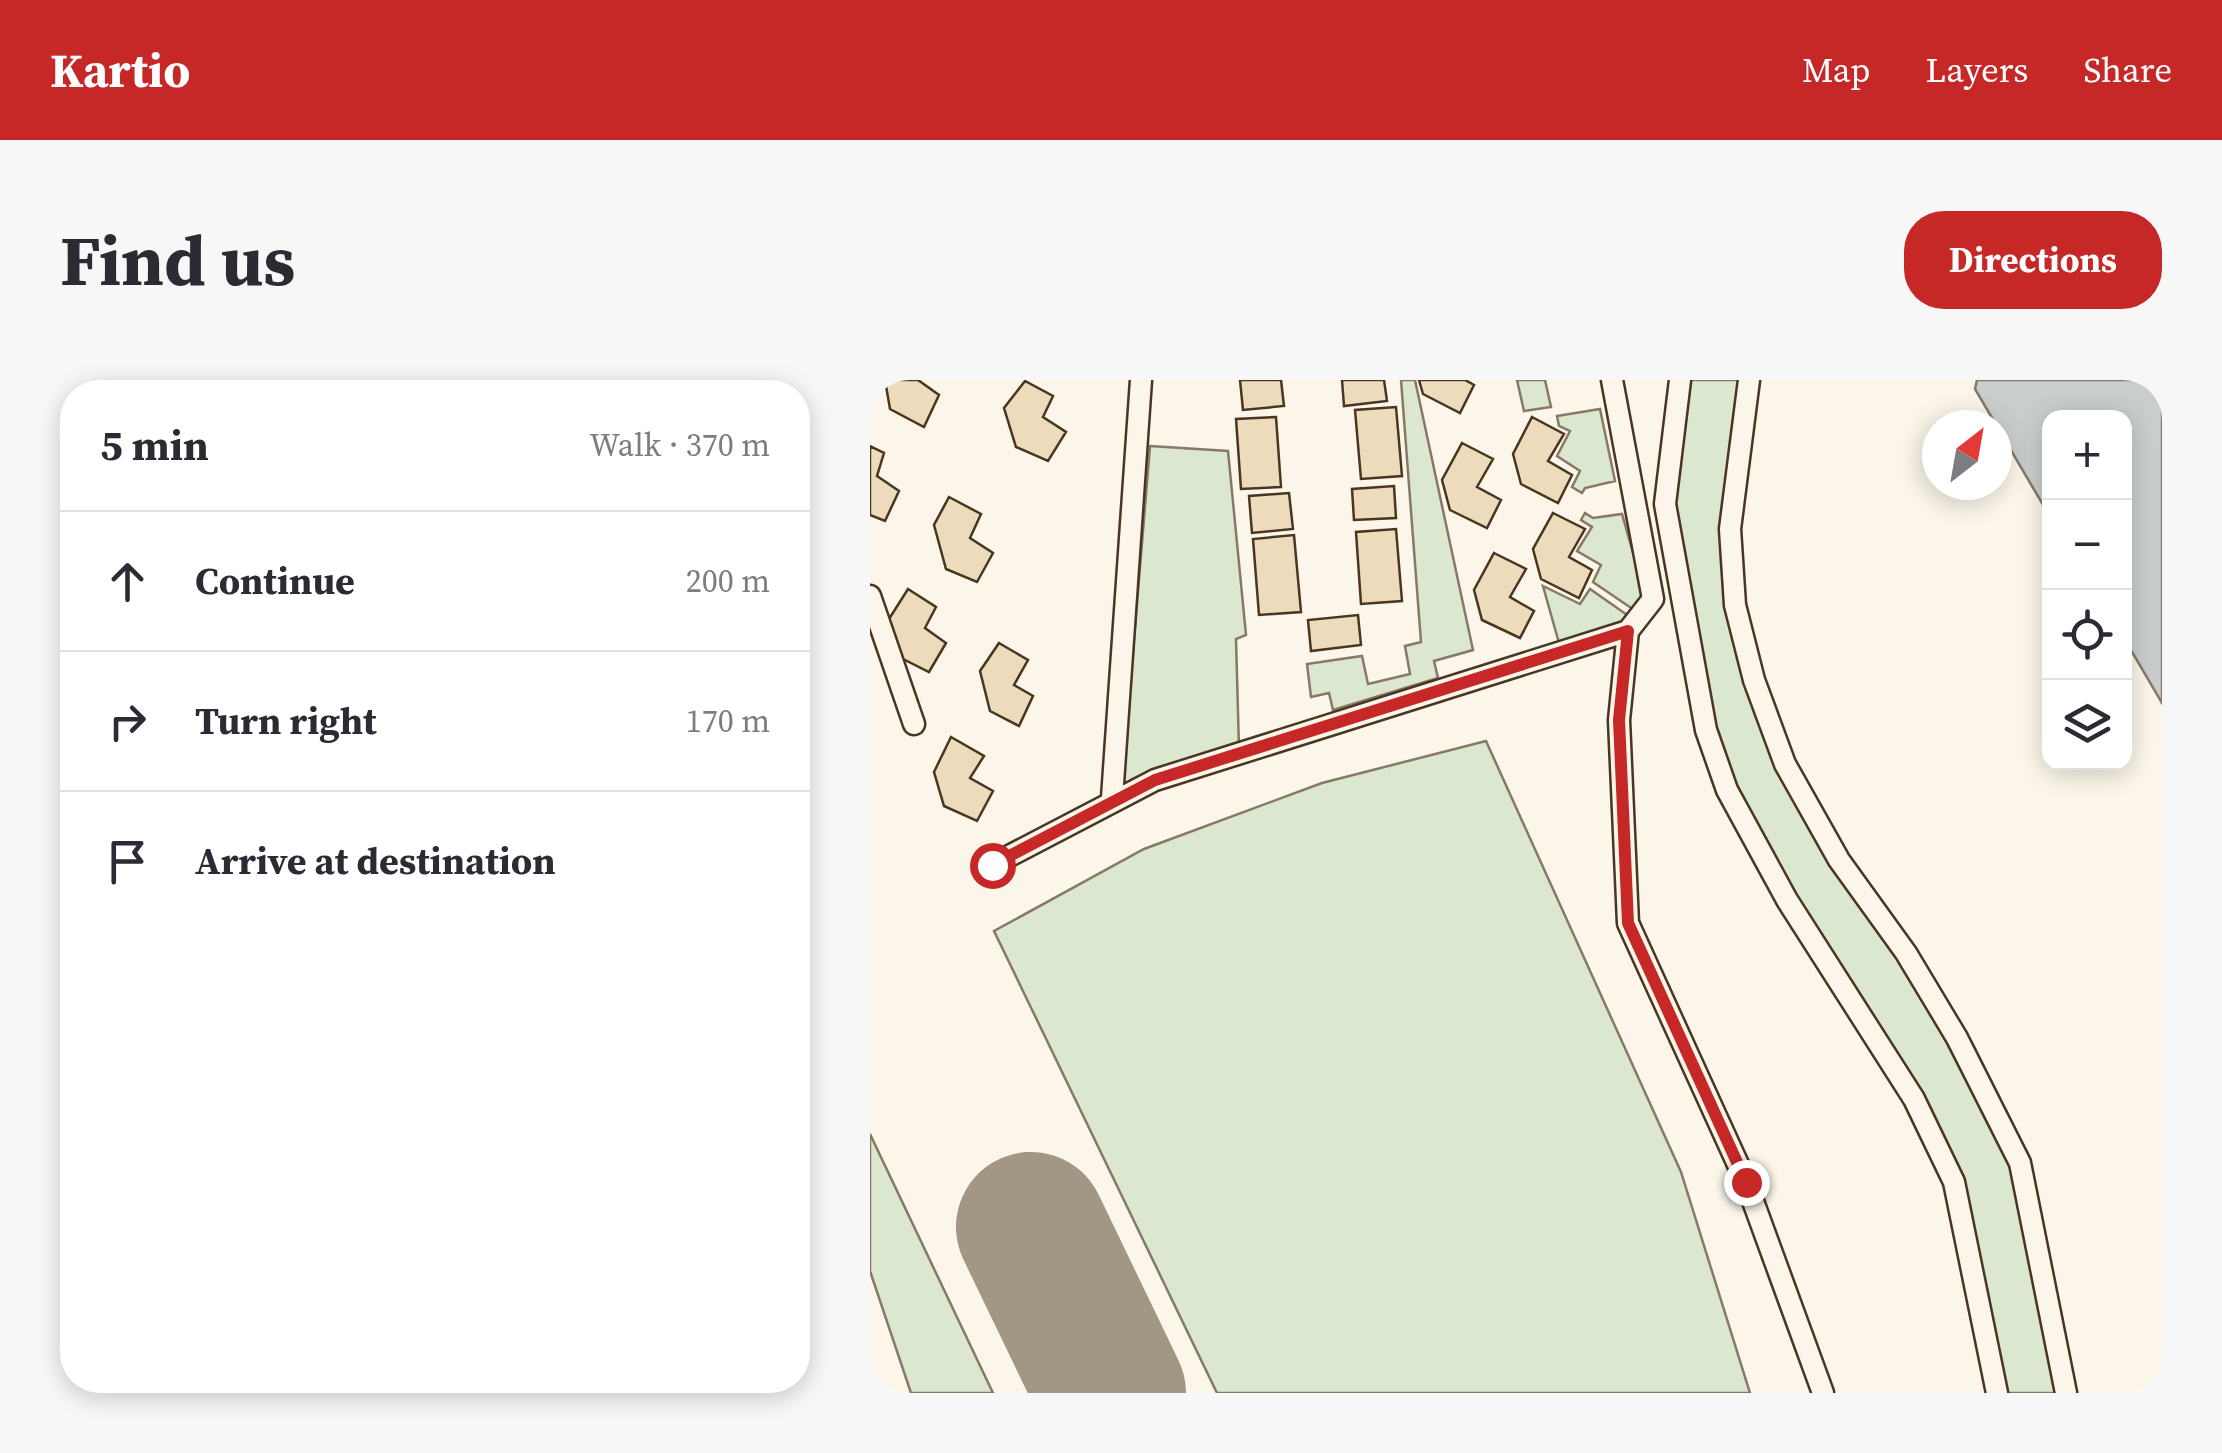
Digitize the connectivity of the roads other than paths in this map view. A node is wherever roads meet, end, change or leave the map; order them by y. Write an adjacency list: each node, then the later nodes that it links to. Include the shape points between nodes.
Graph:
1 (1141, 380): 8 (street)
2 (1612, 380): 6 (street, via 1653,599)
3 (1680, 380): 11 (street, via 1665,504 1706,730 1727,790 1786,900 1914,1099 1954,1182)
4 (1748, 380): 12 (street, via 1730,529 1735,605 1754,680 1785,764 1839,860 1906,952 2020,1163)
5 (870, 596): 7 (street)
6 (1628, 631): 8 (street); 10 (street, via 1619,720 1628,923 1746,1182)
7 (914, 724)
8 (1112, 798): 9 (street)
9 (992, 865)
10 (1823, 1393)
11 (1998, 1393)
12 (2066, 1393)

